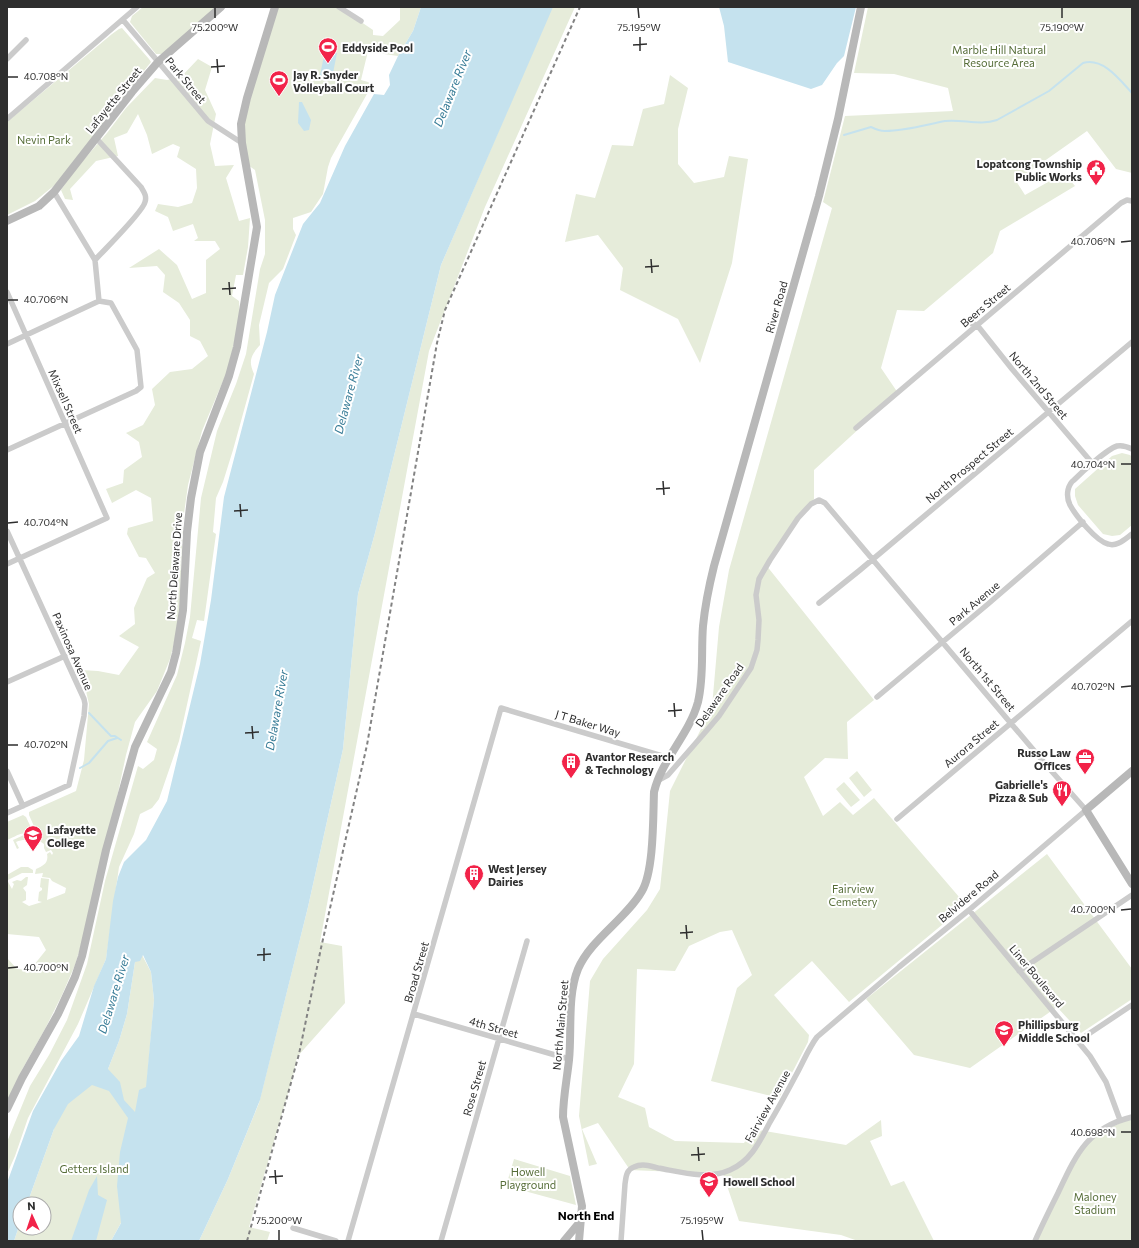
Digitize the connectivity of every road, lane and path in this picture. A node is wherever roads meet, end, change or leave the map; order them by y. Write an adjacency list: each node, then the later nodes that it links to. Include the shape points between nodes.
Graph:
1 (138, 7): 6 (street)
2 (221, 7): 10 (street, Lafayette Street)
3 (275, 7): 13 (street, North Delaware Drive, via 241,124)
4 (339, 7): 7 (street)
5 (861, 7): 46 (street, River Road, via 819,196 714,566 703,626 702,677 698,703 689,725)
6 (123, 20): 10 (street, Park Street); 11 (street)
7 (361, 21)
8 (26, 40): 9 (street)
9 (7, 59)
10 (158, 62): 12 (street, Lafayette Street); 13 (street, Park Street, via 208,121)
11 (7, 119)
12 (96, 138): 14 (street, Lafayette Street); 17 (street, via 141,188 146,201)
13 (242, 143): 65 (street, North Delaware Drive, via 257,227 237,347 229,376 200,452 191,498 183,610 176,654 135,747 106,850 82,956 58,1014)
14 (54, 192): 16 (street, Lafayette Street, via 39,206); 17 (street)
15 (1131, 200): 21 (street, Beers Street, via 1121,204)
16 (7, 221)
17 (95, 260): 19 (street)
18 (7, 292): 22 (street, Mixsell Street)
19 (98, 301): 22 (street); 26 (street, via 111,304 126,328 137,350 141,387)
20 (969, 323): 21 (street)
21 (977, 325): 25 (street, North 2nd Street); 27 (street, Beers Street)
22 (26, 335): 24 (street); 26 (street, Mixsell Street)
23 (1132, 342): 25 (street, North Prospect Street)
24 (7, 344)
25 (1048, 412): 30 (street, North 2nd Street); 36 (street, North Prospect Street)
26 (66, 424): 29 (street); 35 (street, Mixsell Street, via 108,518)
27 (856, 428)
28 (1132, 449): 30 (street, via 1118,446)
29 (7, 450)
30 (1092, 464): 32 (street, via 1073,480 1068,491 1069,504)
31 (816, 501): 36 (street, North 1st Street, via 825,504); 49 (street, Delaware Road, via 798,518 759,579 756,595 758,640 751,668 719,716 668,775)
32 (1083, 522): 34 (street, via 1097,538 1108,545 1119,543); 40 (street, Park Avenue)
33 (7, 531): 35 (street, Paxinosa Avenue)
34 (1132, 534)
35 (19, 558): 37 (street); 41 (street, Paxinosa Avenue)
36 (872, 560): 38 (street, North Prospect Street); 40 (street, North 1st Street)
37 (7, 564)
38 (819, 602)
39 (1132, 621): 45 (street, Aurora Street)
40 (943, 642): 43 (street, Park Avenue); 45 (street, North 1st Street)
41 (65, 656): 42 (street); 50 (street, Paxinosa Avenue, via 85,704 69,785)
42 (7, 682)
43 (877, 697)
44 (501, 708): 46 (street, J T Baker Way); 60 (street, Broad Street)
45 (1011, 723): 51 (street, North 1st Street); 53 (street, Aurora Street)
46 (669, 758): 49 (street, North Main Street)
47 (7, 771): 50 (street)
48 (1132, 771): 51 (street, Belvidere Road)
49 (657, 781): 64 (street, North Main Street, via 645,885 635,901 598,941 579,968 572,996)
50 (23, 806): 52 (street)
51 (1086, 810): 54 (street, North 1st Street); 56 (street, Belvidere Road)
52 (7, 813)
53 (898, 819)
54 (1132, 884)
55 (1132, 895): 58 (street)
56 (969, 910): 58 (street, Liner Boulevard); 62 (street, Belvidere Road)
57 (527, 941): 61 (street, Rose Street)
58 (1019, 971): 63 (street, Liner Boulevard)
59 (1132, 1005): 63 (street)
60 (414, 1014): 61 (street, 4th Street); 71 (street, Broad Street)
61 (499, 1038): 64 (street, 4th Street); 72 (street, Rose Street)
62 (817, 1038): 75 (street, Fairview Avenue, via 753,1152 742,1163 730,1170 712,1175 645,1165 629,1170 626,1175)
63 (1078, 1041): 67 (street, Liner Boulevard, via 1106,1082)
64 (569, 1059): 68 (street, North Main Street, via 563,1117 582,1206)
65 (7, 1109)
66 (1132, 1117): 67 (street)
67 (1120, 1120): 76 (street, via 1092,1136 1077,1154)
68 (580, 1222): 73 (street); 74 (street, North Main Street)
69 (293, 1228): 70 (street)
70 (336, 1241)
71 (348, 1241)
72 (440, 1241)
73 (564, 1241)
74 (579, 1241)
75 (620, 1241)
76 (1035, 1241)

